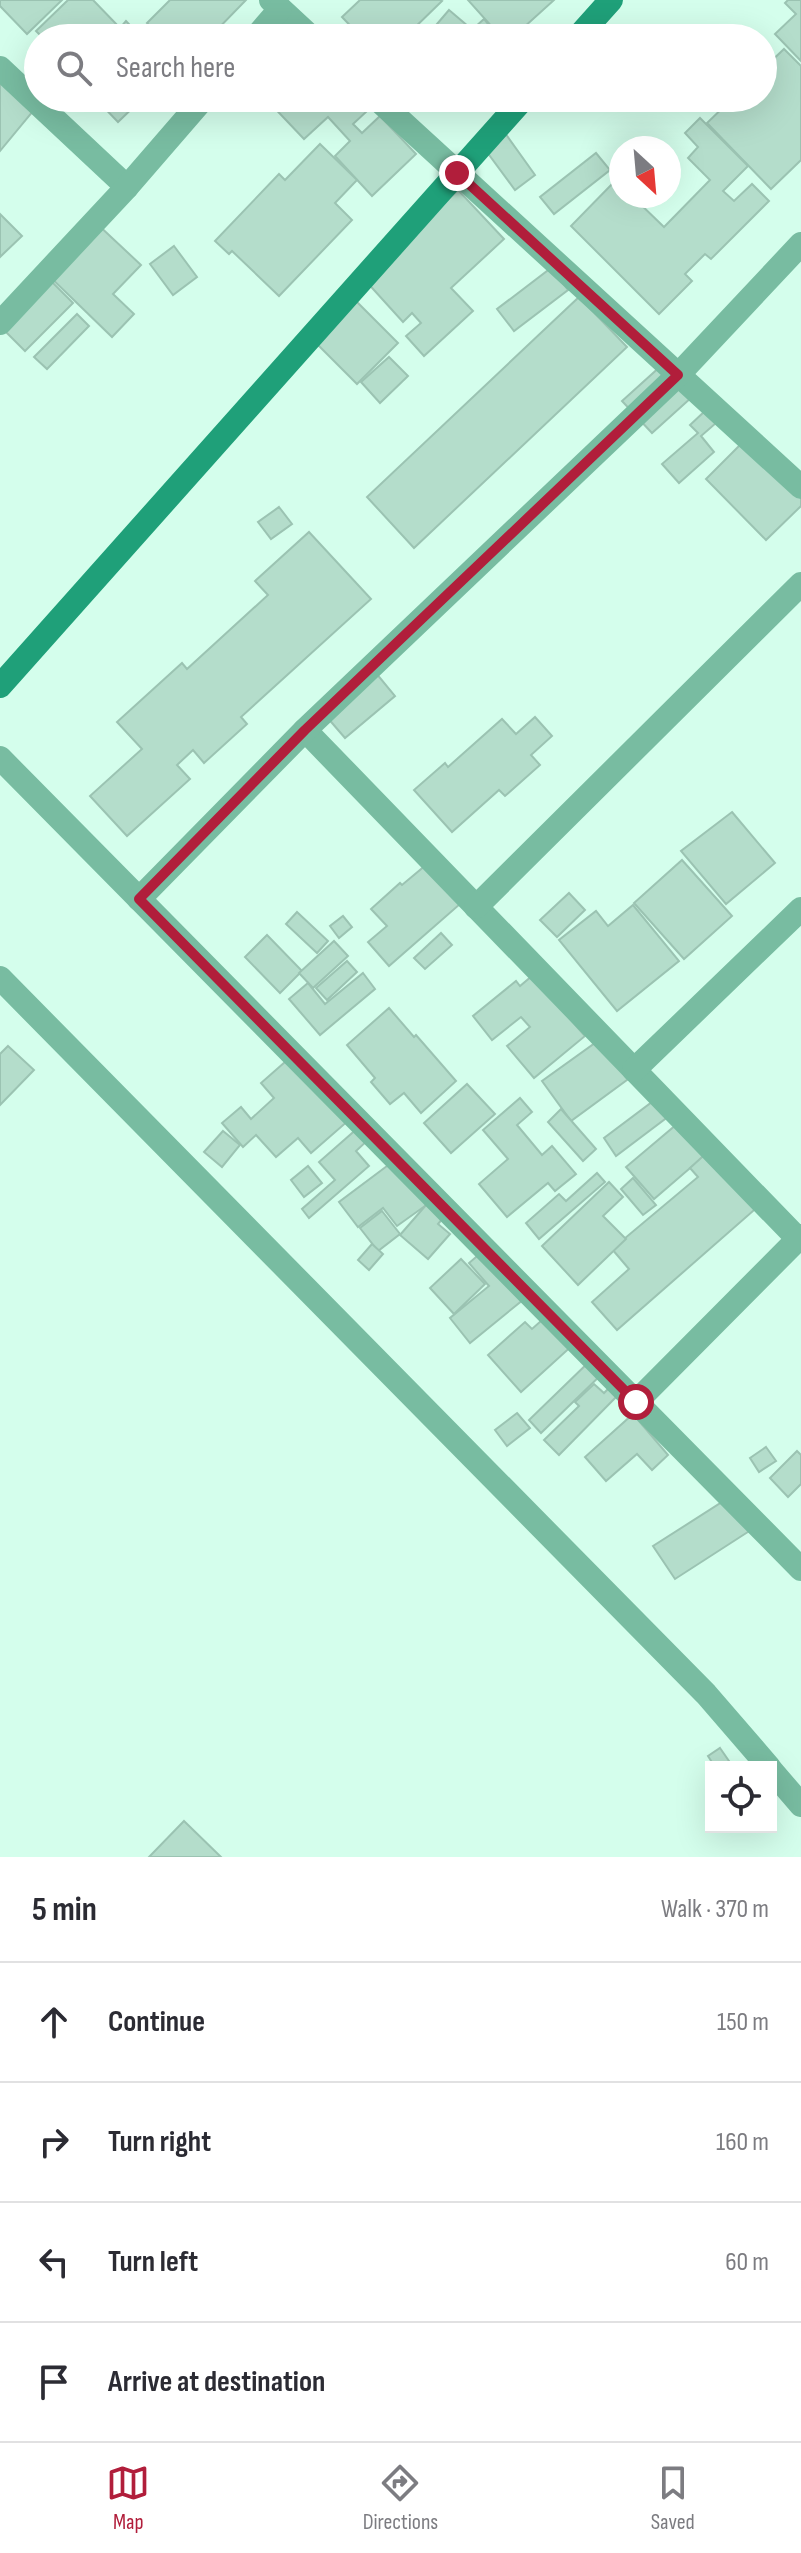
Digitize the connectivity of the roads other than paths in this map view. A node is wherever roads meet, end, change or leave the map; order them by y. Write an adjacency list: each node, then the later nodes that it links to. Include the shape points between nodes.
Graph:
1 (611, 0): 5 (street)
2 (276, 4): 3 (street); 4 (street)
3 (264, 24)
4 (297, 24)
5 (590, 24)
6 (0, 68): 7 (street)
7 (24, 90)
8 (47, 112): 13 (street)
9 (192, 112): 13 (street)
10 (391, 112): 12 (street)
11 (511, 112): 12 (street)
12 (457, 173): 16 (street); 19 (street)
13 (127, 187): 15 (street)
14 (801, 244): 16 (street)
15 (0, 323)
16 (678, 375): 17 (street); 20 (street)
17 (801, 487)
18 (801, 584): 23 (street)
19 (0, 686)
20 (305, 730): 22 (street); 23 (street)
21 (0, 758): 22 (street)
22 (139, 899): 28 (street)
23 (476, 907): 26 (street)
24 (801, 909): 26 (street)
25 (0, 978): 30 (street, via 706,1694)
26 (634, 1070): 27 (street)
27 (799, 1238): 28 (street)
28 (636, 1402): 29 (street)
29 (800, 1565)
30 (764, 1761)
31 (777, 1776): 32 (street)
32 (801, 1805)

